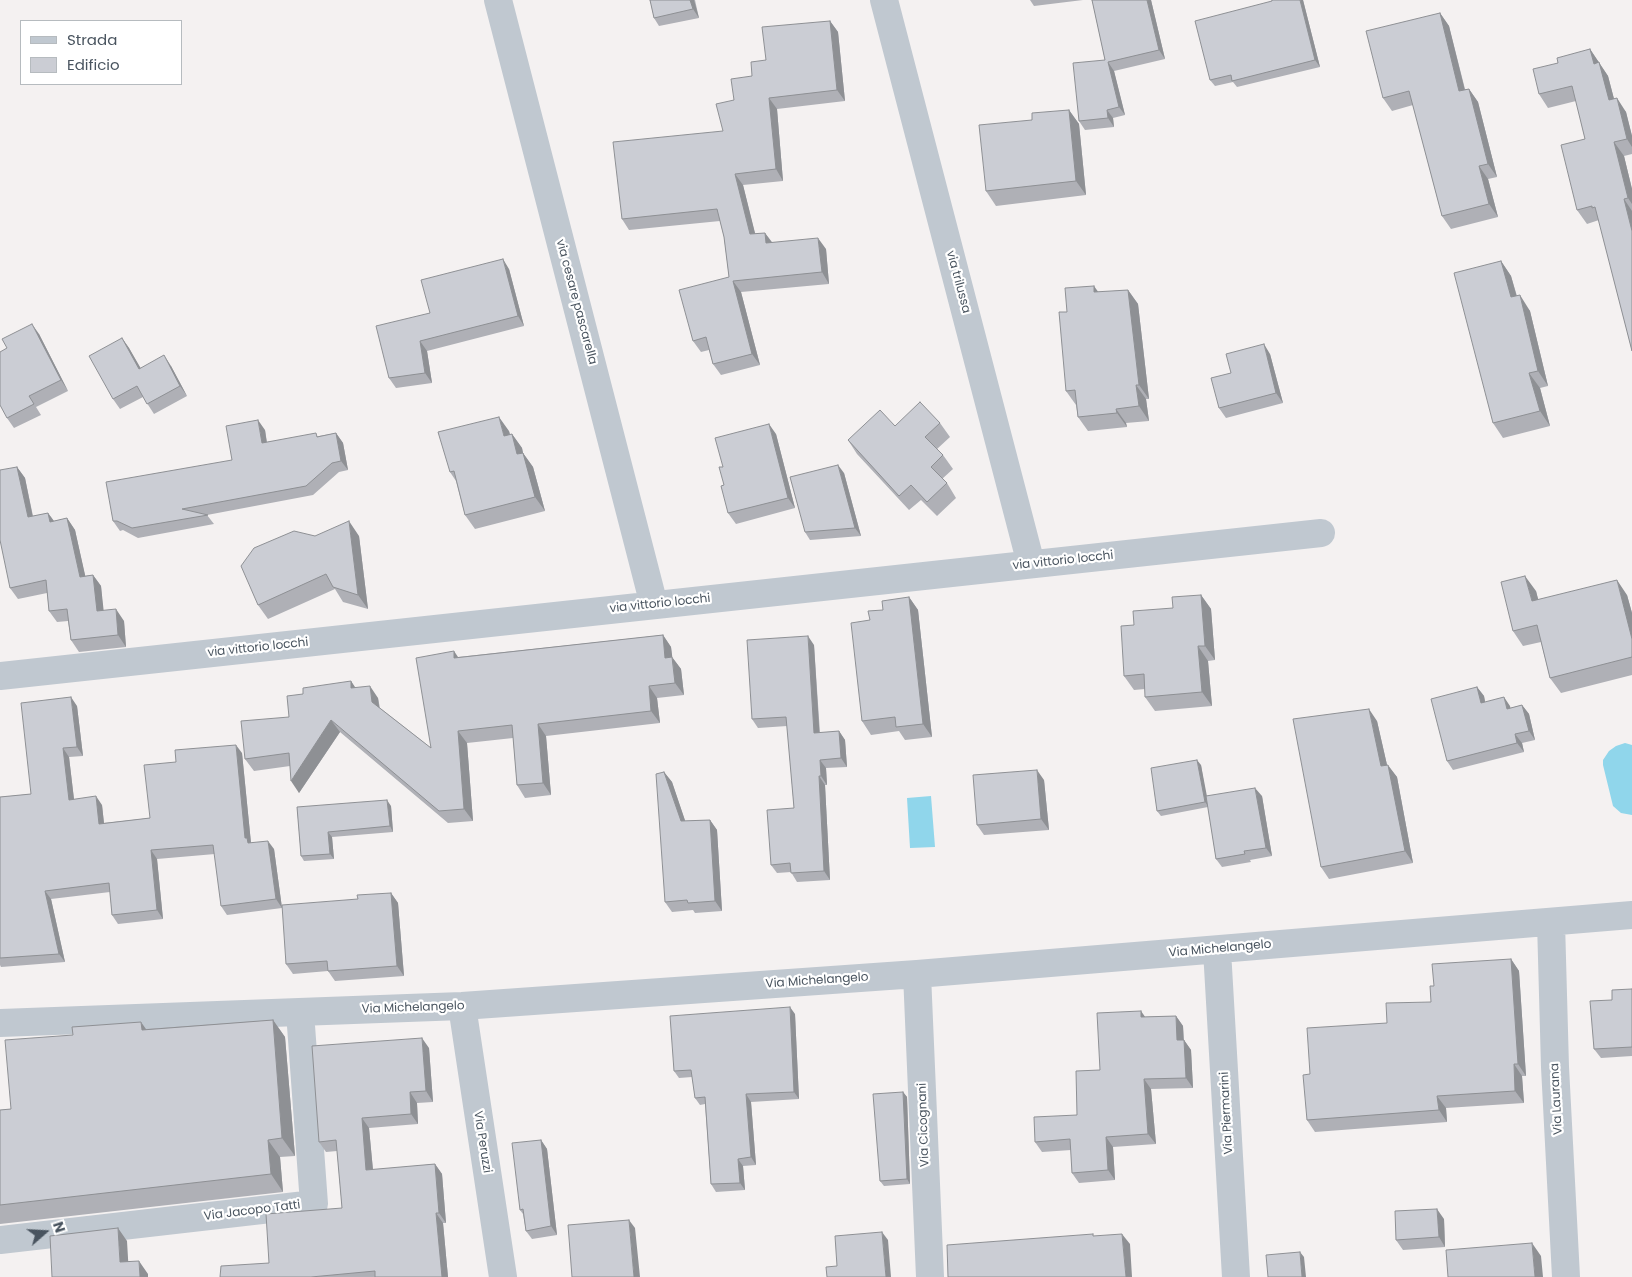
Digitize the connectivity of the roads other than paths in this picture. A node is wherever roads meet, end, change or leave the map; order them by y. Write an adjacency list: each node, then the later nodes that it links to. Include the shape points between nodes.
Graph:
1 (498, 0): 5 (street, via cesare pascarella)
2 (884, 0): 4 (street, via trilussa)
3 (1321, 532): 4 (street, via vittorio locchi)
4 (1032, 564): 5 (street, via vittorio locchi)
5 (654, 605): 6 (street, via vittorio locchi)
6 (0, 676)
7 (1632, 915): 8 (street, Via Michelangelo)
8 (1552, 922): 9 (street, Via Michelangelo); 18 (street, Via Laurana, via 1555,1067)
9 (1217, 950): 10 (street, Via Michelangelo); 17 (street, Via Piermarini)
10 (918, 974): 11 (street, Via Michelangelo); 16 (street, Via Cicognani)
11 (462, 1006): 12 (street, Via Michelangelo); 15 (street, Via Peruzzi)
12 (300, 1012): 13 (street, Via Michelangelo); 14 (street, Via Jacopo Tatti, via 314,1204)
13 (0, 1023)
14 (0, 1240)
15 (503, 1277)
16 (930, 1277)
17 (1236, 1277)
18 (1566, 1277)

